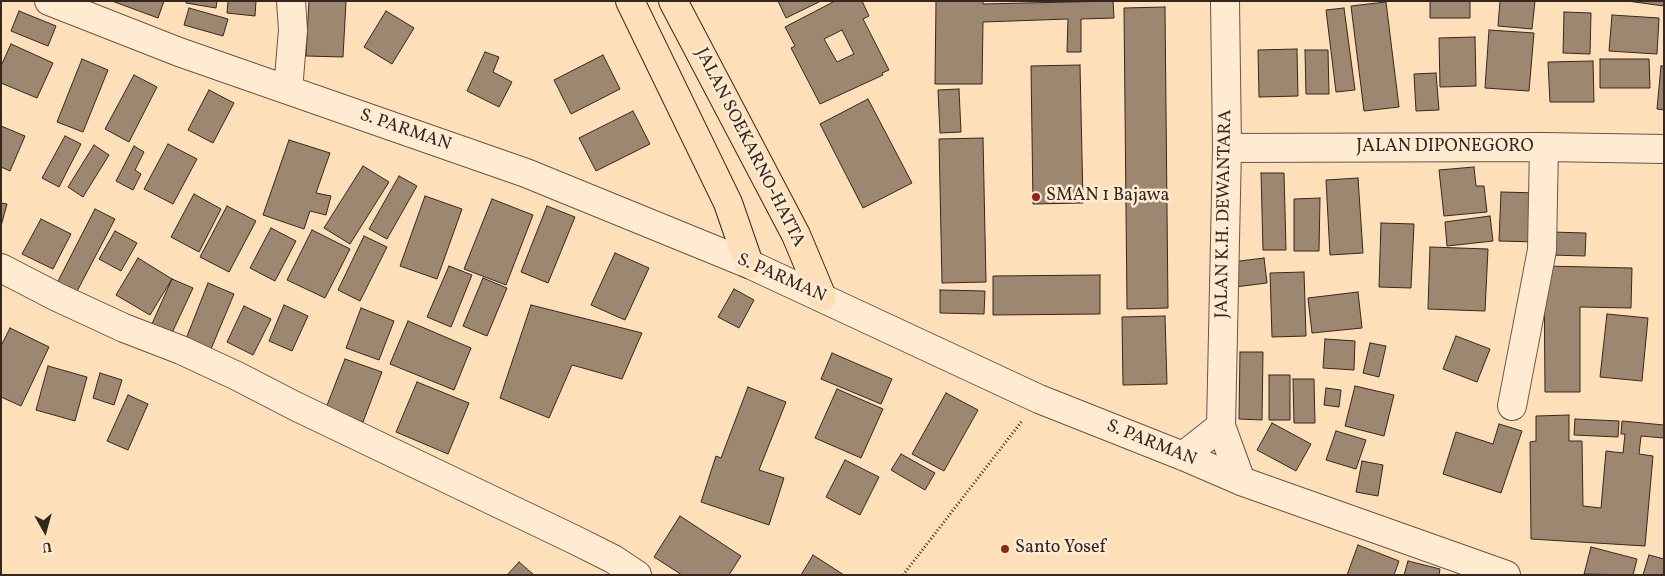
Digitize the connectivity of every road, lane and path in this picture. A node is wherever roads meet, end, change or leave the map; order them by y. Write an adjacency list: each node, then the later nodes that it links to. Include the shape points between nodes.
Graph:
1 (49, 1): 6 (street, S. PARMAN)
2 (291, 1): 6 (street, via 293,30)
3 (630, 1): 10 (highway, via 728,203)
4 (673, 1): 12 (highway, JALAN SOEKARNO-HATTA, via 796,235)
5 (1225, 1): 8 (street, JALAN K.H. DEWANTARA)
6 (288, 90): 10 (street, S. PARMAN, via 526,173)
7 (1544, 147): 8 (street, JALAN DIPONEGORO); 9 (street, JALAN DIPONEGORO); 14 (street, via 1541,257)
8 (1227, 148): 15 (street, JALAN K.H. DEWANTARA)
9 (1664, 149)
10 (749, 264): 12 (street, S. PARMAN)
11 (1, 268): 19 (street, via 115,324 237,376 605,555)
12 (822, 297): 13 (street, S. PARMAN)
13 (1039, 399): 16 (street, S. PARMAN); 20 (path)
14 (1512, 406)
15 (1222, 426): 16 (street); 17 (street)
16 (1183, 456): 17 (street, S. PARMAN)
17 (1241, 481): 18 (street, S. PARMAN)
18 (1497, 573)
19 (637, 575)
20 (903, 575)

